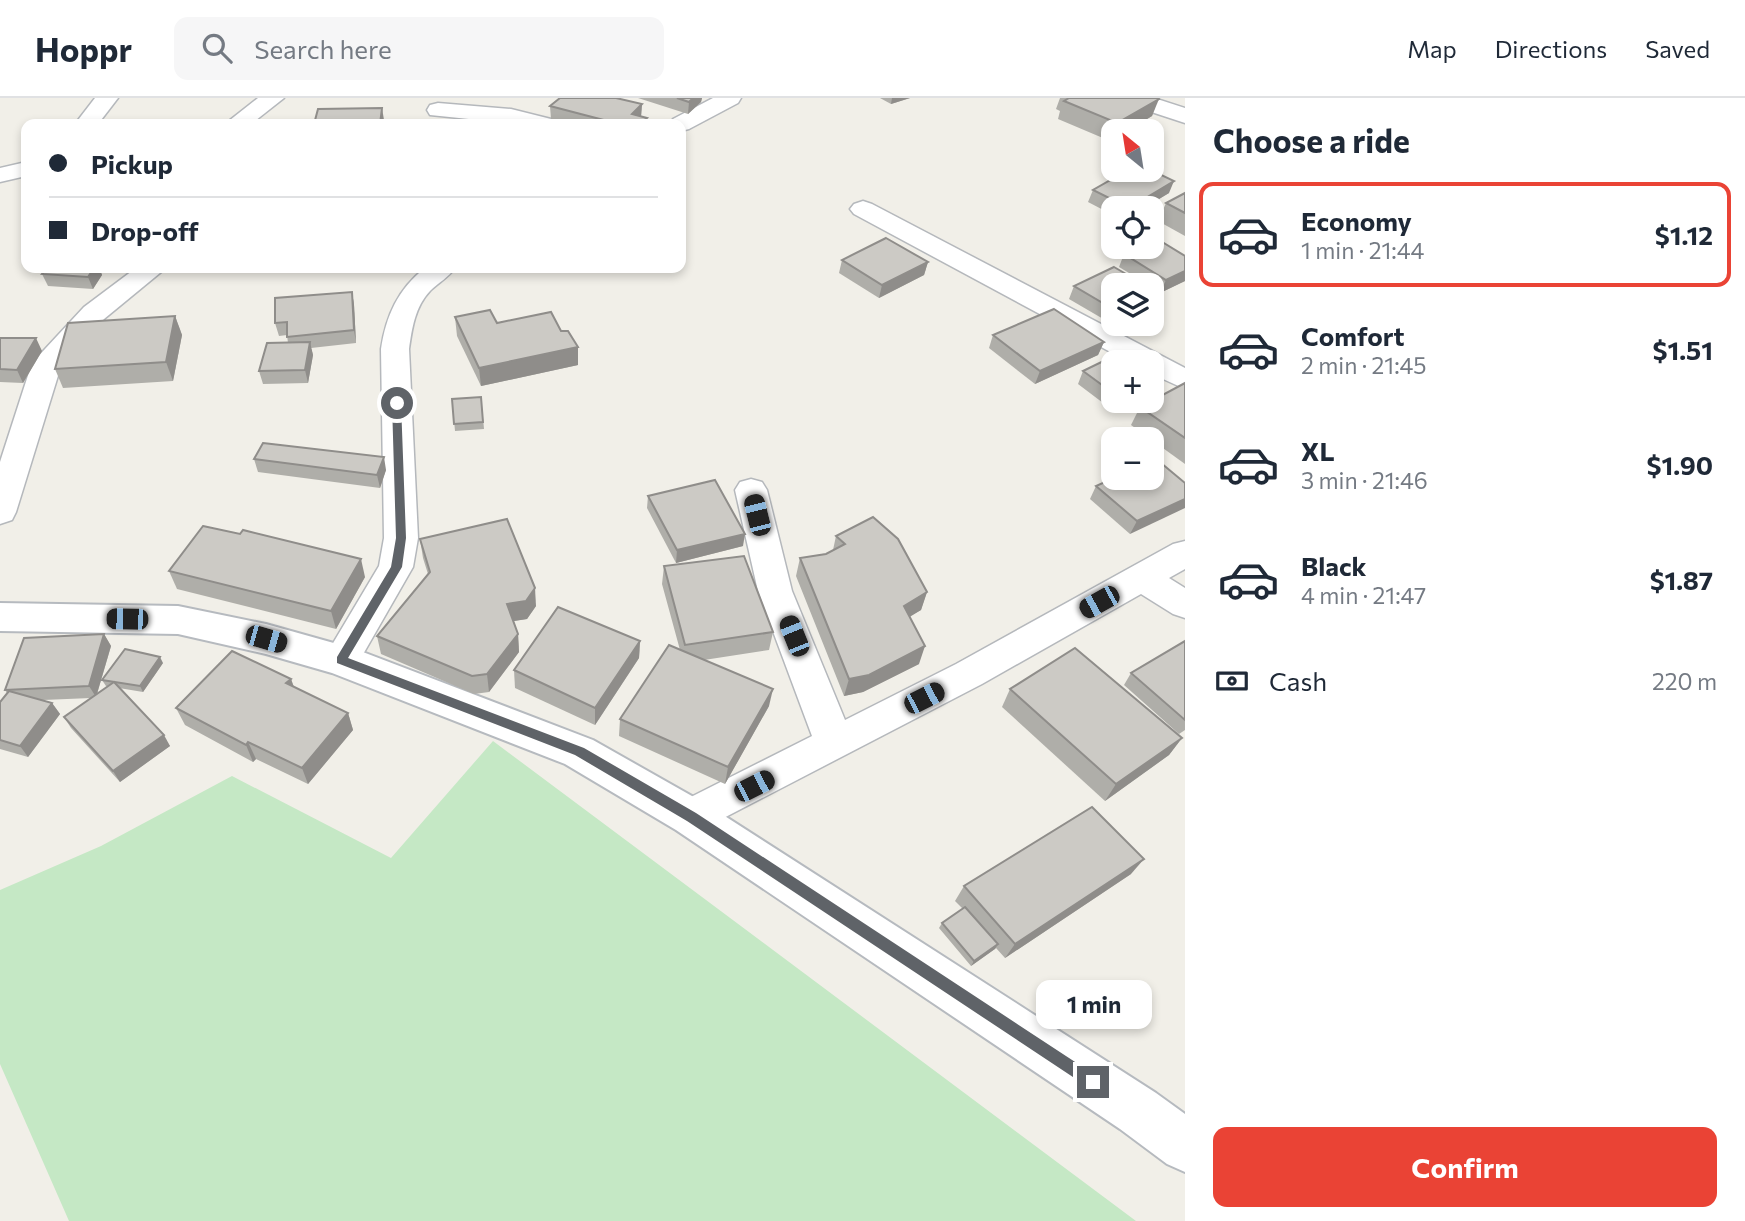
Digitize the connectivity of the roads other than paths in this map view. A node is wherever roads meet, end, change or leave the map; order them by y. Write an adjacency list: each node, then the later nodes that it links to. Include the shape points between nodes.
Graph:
1 (107, 98): 7 (street)
2 (273, 98): 8 (street)
3 (730, 98): 10 (street)
4 (1132, 98): 6 (street)
5 (439, 111): 9 (street)
6 (1185, 117)
7 (90, 119)
8 (243, 119)
9 (523, 119)
10 (686, 121)
11 (21, 170): 12 (street)
12 (0, 175)
13 (863, 209): 16 (street)
14 (146, 273): 18 (street, via 94,313 47,363)
15 (436, 273): 23 (street, via 409,297 398,321 401,538 396,567)
16 (1185, 380)
17 (751, 490): 24 (street, via 775,591)
18 (0, 512)
19 (1185, 553): 20 (street)
20 (1142, 577): 21 (street); 24 (street)
21 (1185, 605)
22 (0, 617): 23 (street, via 178,620)
23 (341, 660): 25 (street, via 579,752)
24 (835, 744): 25 (street)
25 (691, 817): 26 (street)
26 (1185, 1146)

